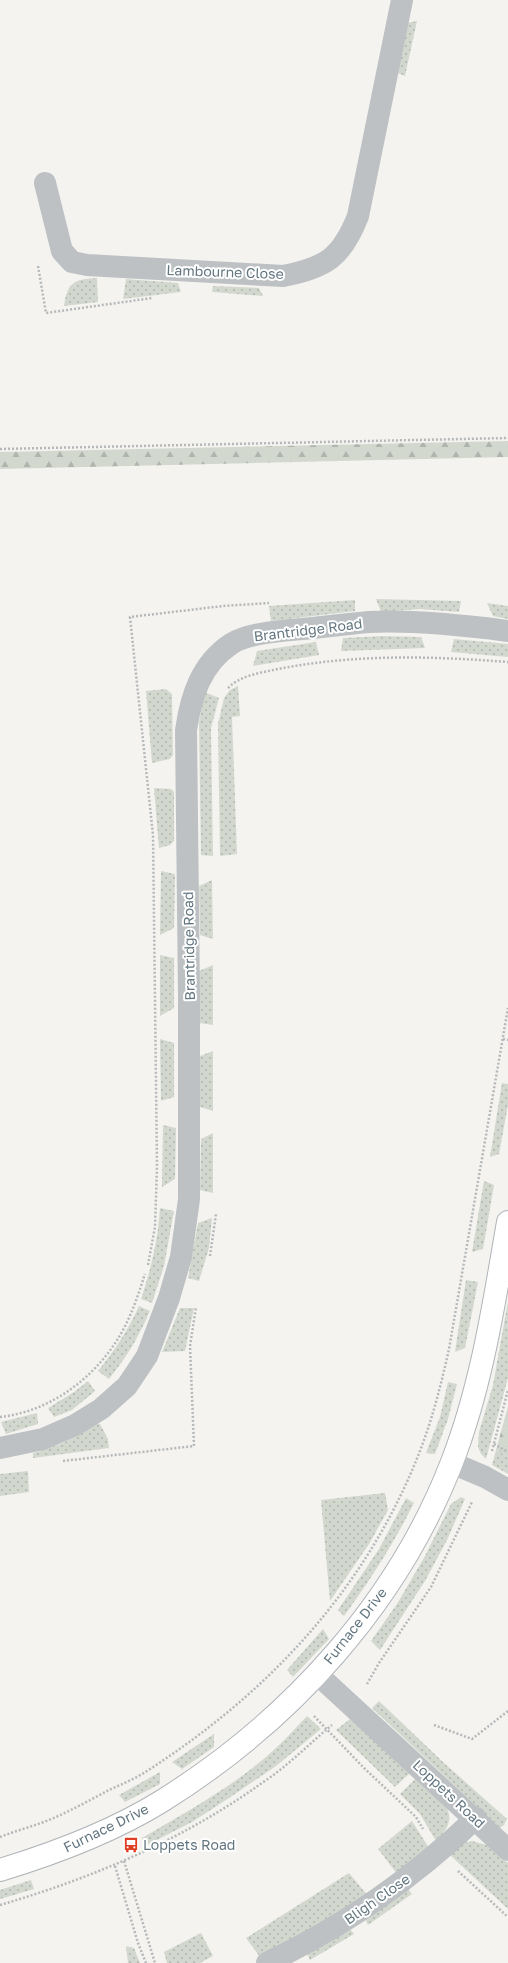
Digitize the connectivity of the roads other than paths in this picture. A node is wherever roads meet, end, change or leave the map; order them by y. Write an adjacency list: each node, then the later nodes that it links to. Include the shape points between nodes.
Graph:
1 (402, 0): 2 (street, Lambourne Close, via 358,216 350,237 336,256 313,269 283,276 72,262 62,250)
2 (46, 183)
3 (508, 631): 5 (street, Brantridge Road, via 426,622 369,622 274,632 232,643 213,659 198,682 190,704 186,730 190,996 189,1191 181,1257 149,1350 127,1386 101,1409 75,1425 43,1439)
4 (508, 1222): 6 (street, Furnace Drive, via 489,1332 476,1389)
5 (0, 1448)
6 (452, 1463): 7 (street); 8 (street, Furnace Drive, via 424,1522 392,1579 356,1629)
7 (508, 1490)
8 (318, 1674): 9 (street, Loppets Road); 11 (street, Furnace Drive, via 266,1725 161,1801 106,1831 60,1851)
9 (476, 1818): 10 (street, Loppets Road); 12 (street, Bligh Close, via 440,1852 383,1896 345,1921)
10 (508, 1850)
11 (0, 1870)
12 (267, 1963)

